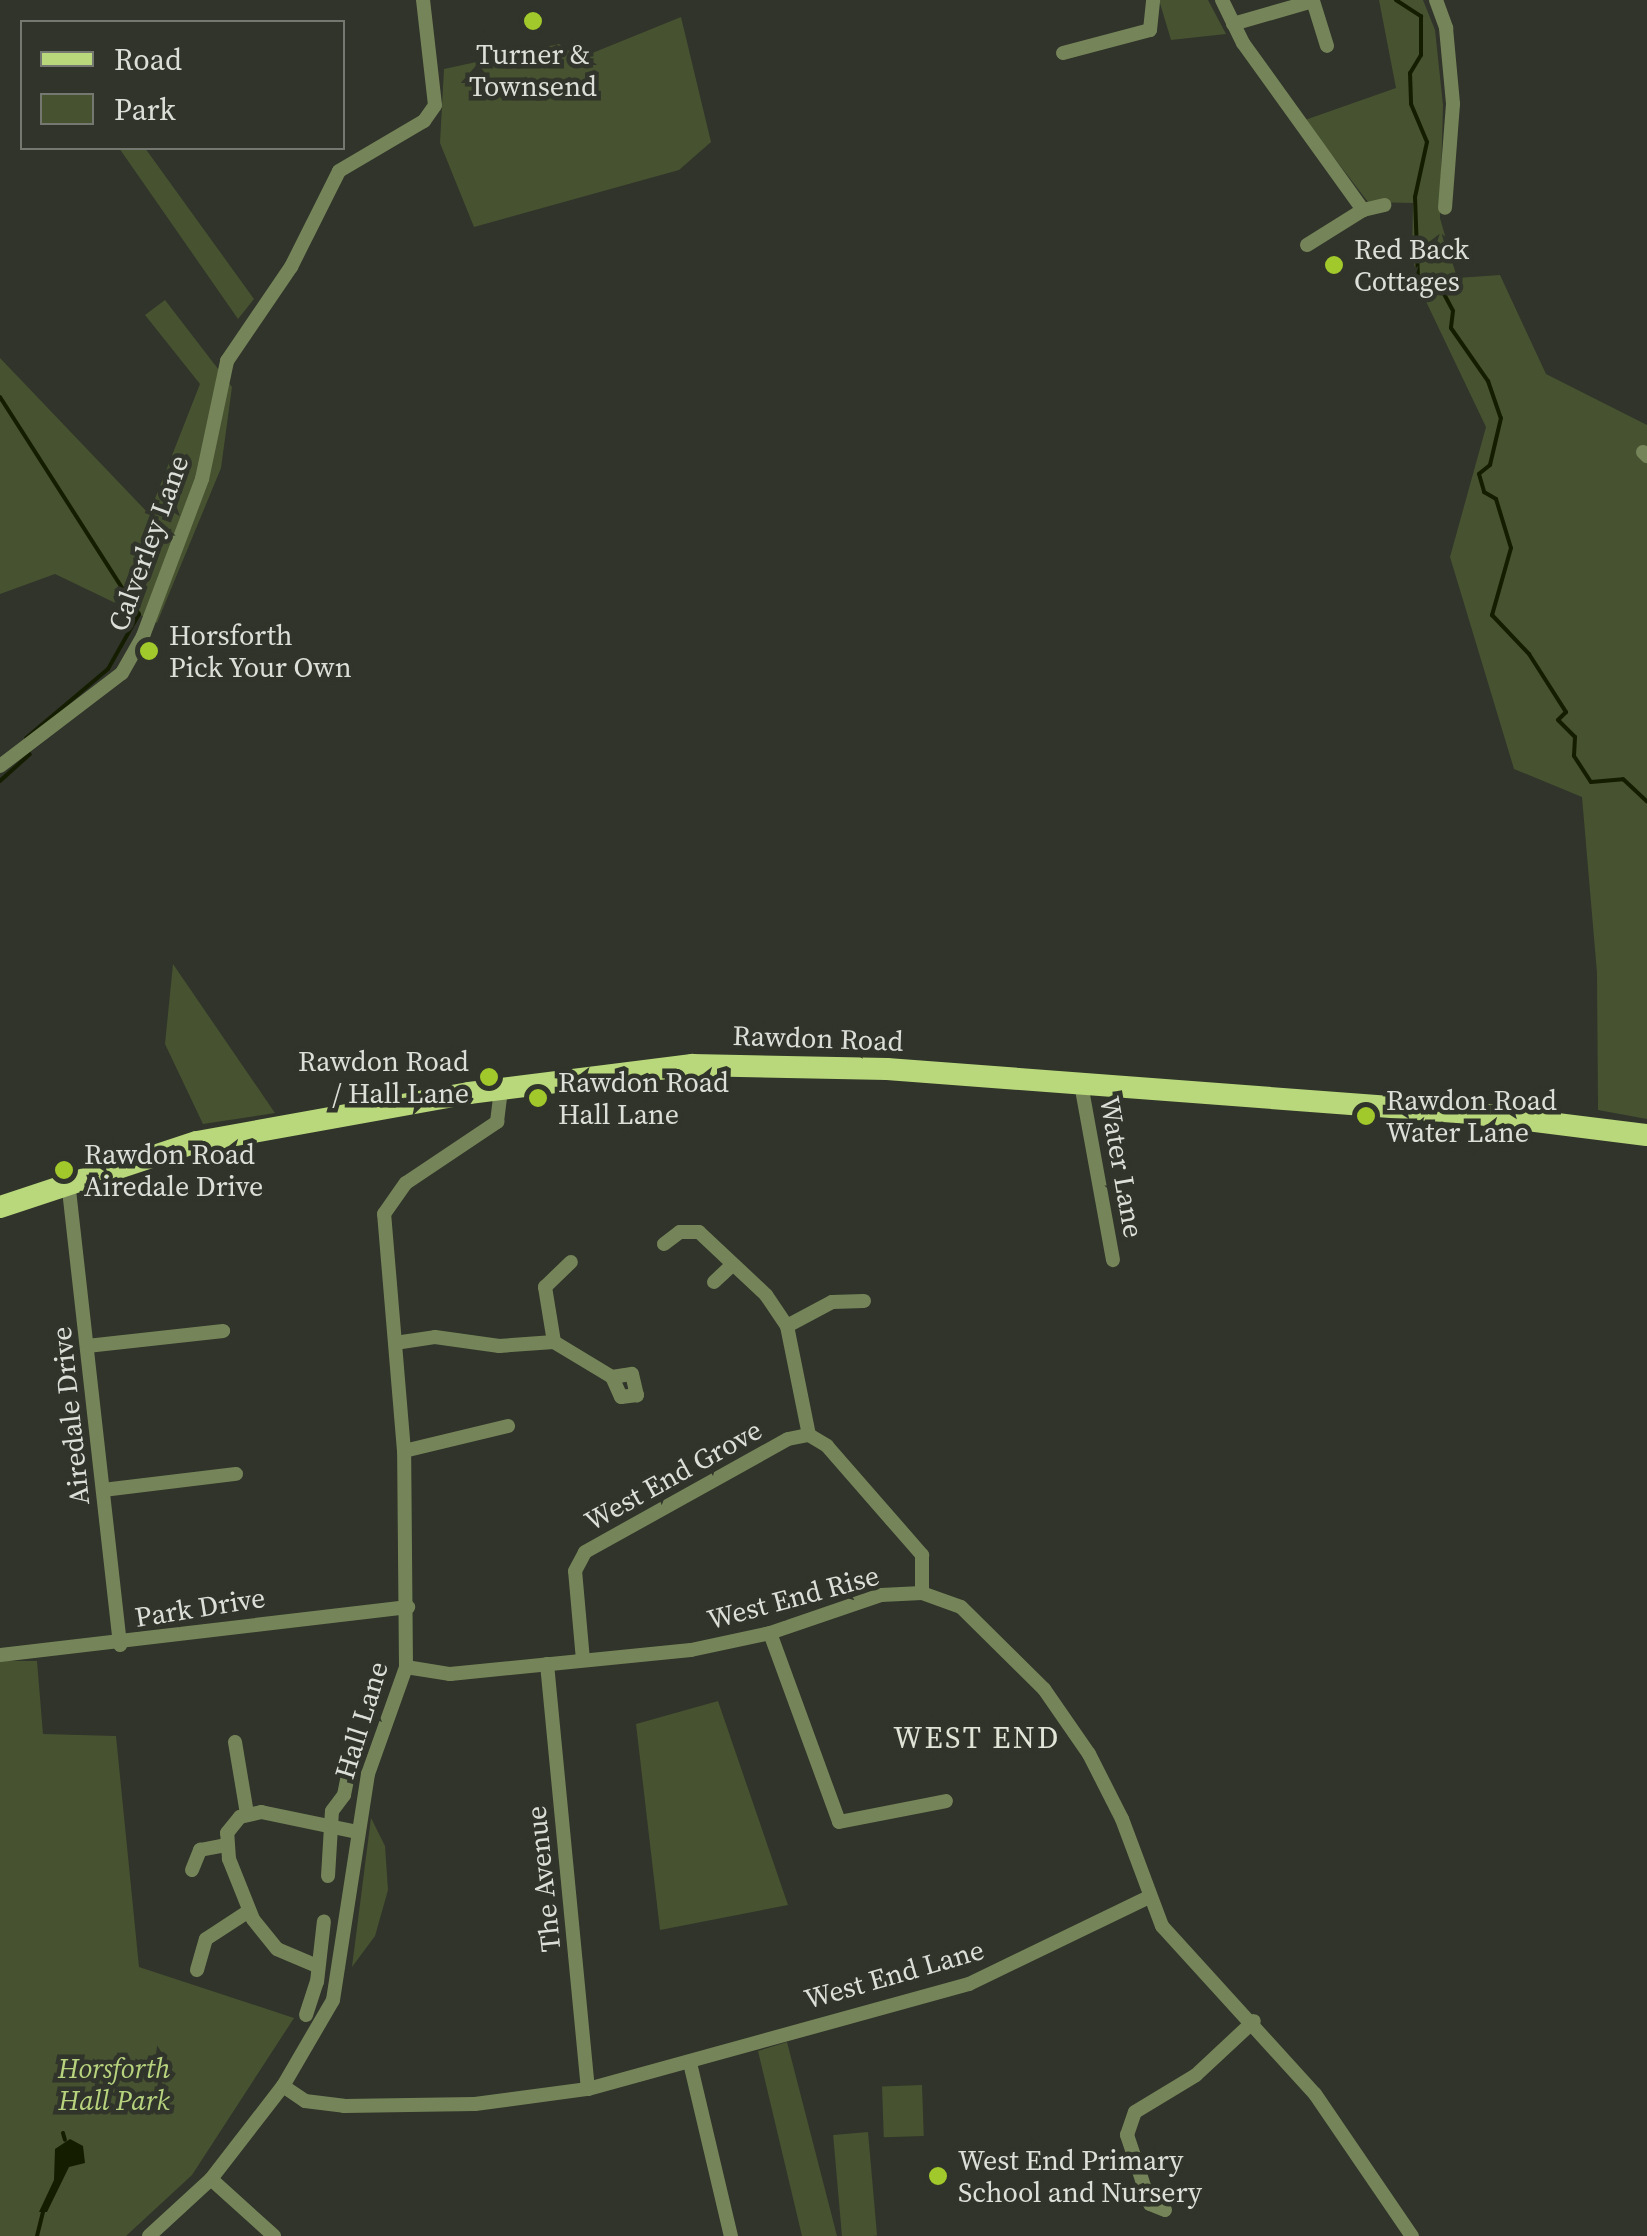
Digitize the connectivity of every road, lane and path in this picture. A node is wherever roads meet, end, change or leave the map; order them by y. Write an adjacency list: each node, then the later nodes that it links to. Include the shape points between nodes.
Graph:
1 (423, 0): 12 (street, Calverley Lane, via 435,105 424,121 338,171 290,267 227,361 202,480 153,614 122,673)
2 (1153, 0): 7 (street, via 1150,30)
3 (1222, 0): 5 (street)
4 (1436, 0): 9 (street, via 1446,28 1453,104)
5 (1233, 24): 6 (street, via 1312,2); 10 (street)
6 (1327, 46)
7 (1063, 53)
8 (1384, 205): 10 (street)
9 (1446, 208)
10 (1363, 210): 11 (street)
11 (1307, 245)
12 (0, 766)
13 (1081, 1084): 14 (main road, Rawdon Road, via 742,1064); 15 (main road, Rawdon Road, via 1470,1113); 19 (street, Water Lane)
14 (501, 1088): 16 (main road, Rawdon Road, via 198,1142); 27 (street, Hall Lane, via 497,1122 406,1184 387,1207 384,1243)
15 (1647, 1135)
16 (68, 1181): 17 (main road, Rawdon Road); 28 (street, Airedale Drive)
17 (0, 1207)
18 (664, 1244): 21 (street, via 694,1230)
19 (1113, 1260)
20 (571, 1262): 26 (street, via 546,1281)
21 (732, 1265): 22 (street); 24 (street, via 766,1295)
22 (714, 1282)
23 (864, 1301): 24 (street, via 832,1302)
24 (787, 1326): 31 (street)
25 (223, 1331): 28 (street)
26 (554, 1342): 27 (street, via 499,1346 436,1337); 29 (street)
27 (395, 1343): 32 (street, Hall Lane)
28 (87, 1346): 34 (street, Airedale Drive)
29 (612, 1377)
30 (508, 1426): 32 (street)
31 (808, 1435): 35 (street, via 827,1446 922,1555); 40 (street, West End Grove, via 788,1439 586,1552 574,1571)
32 (404, 1452): 36 (street, Hall Lane)
33 (236, 1474): 34 (street)
34 (103, 1490): 38 (street, Airedale Drive)
35 (922, 1593): 37 (street, West End Rise, via 844,1604); 52 (street, West End Rise, via 961,1608 1044,1689 1090,1754 1122,1818)
36 (408, 1607): 38 (street, Park Drive); 42 (street, Hall Lane)
37 (770, 1634): 40 (street, West End Rise); 45 (street, via 839,1822)
38 (120, 1646): 39 (street, Park Drive)
39 (0, 1655)
40 (583, 1660): 41 (street, West End Rise)
41 (547, 1664): 42 (street, West End Rise, via 450,1674); 61 (street, The Avenue)
42 (406, 1667): 48 (street, Hall Lane, via 368,1774)
43 (355, 1740): 47 (street, via 352,1771)
44 (235, 1742): 46 (street)
45 (946, 1801)
46 (247, 1814): 47 (street); 49 (street, via 234,1823)
47 (330, 1827): 48 (street); 51 (street)
48 (358, 1832): 60 (street, Hall Lane, via 334,2000)
49 (226, 1845): 50 (street, via 197,1848); 53 (street)
50 (192, 1870)
51 (328, 1876)
52 (1148, 1898): 58 (street, via 1162,1926); 59 (street, West End Lane, via 970,1984 762,2036)
53 (249, 1911): 55 (street, via 277,1949); 56 (street, via 206,1939)
54 (324, 1921): 55 (street)
55 (317, 1966): 57 (street)
56 (197, 1970)
57 (306, 2015)
58 (1254, 2021): 63 (street, via 1196,2075 1135,2112 1127,2135 1150,2204); 67 (street, via 1316,2094)
59 (690, 2063): 61 (street, West End Lane); 66 (street)
60 (283, 2086): 61 (street, West End Lane, via 305,2101 344,2106 475,2104); 62 (street, Hall Lane)
61 (588, 2089)
62 (211, 2179): 64 (street, Hall Lane); 65 (street)
63 (1165, 2210)
64 (149, 2236)
65 (274, 2236)
66 (731, 2236)
67 (1412, 2236)

